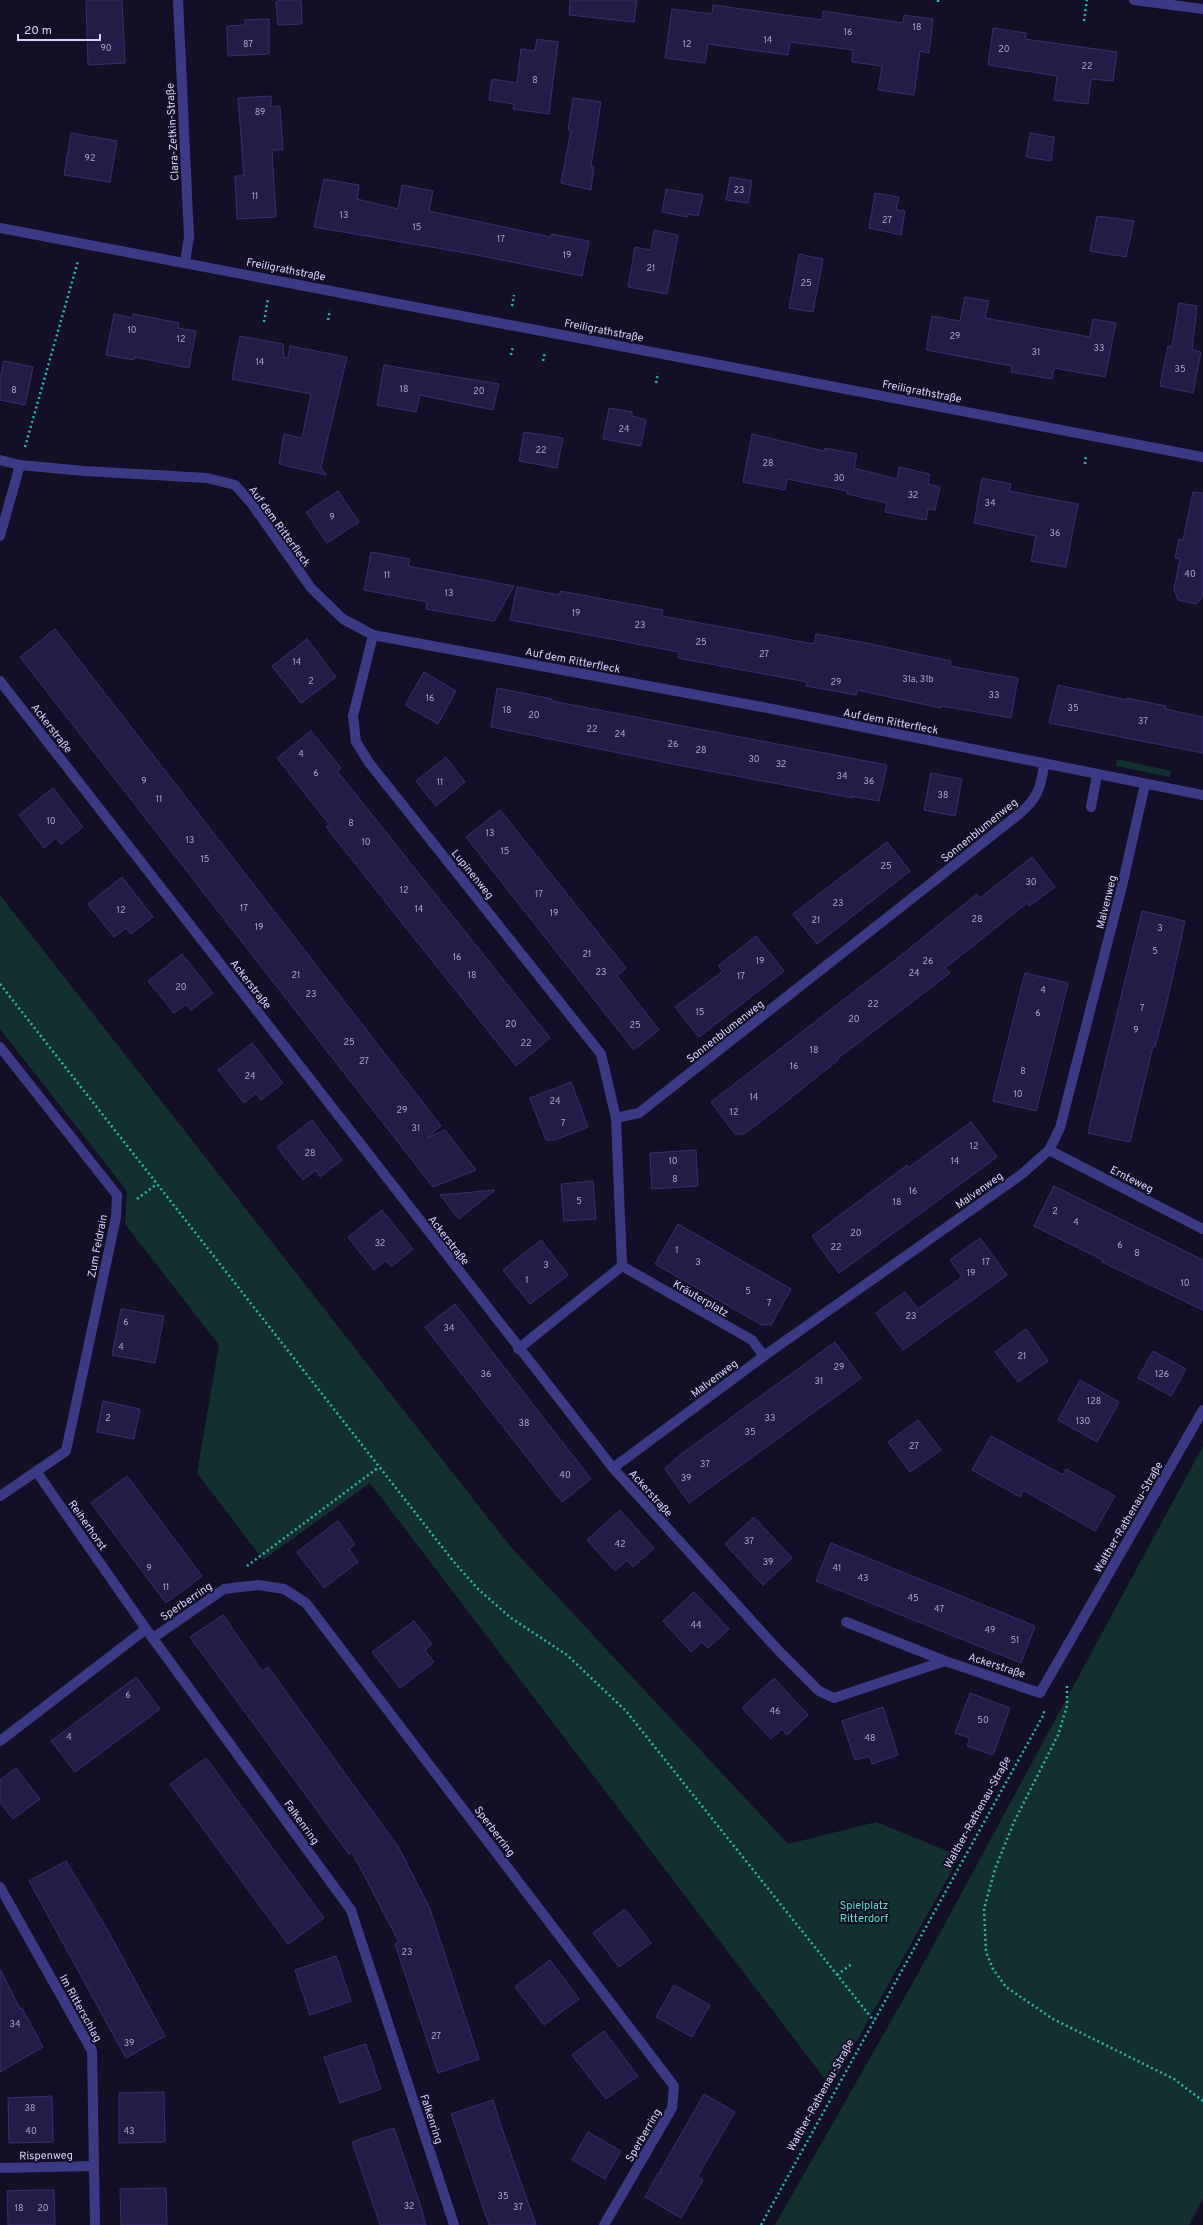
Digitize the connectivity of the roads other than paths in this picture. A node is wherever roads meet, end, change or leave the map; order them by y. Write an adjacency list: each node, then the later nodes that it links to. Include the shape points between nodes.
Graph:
1 (178, 0): 5 (street, Clara-Zetkin-Straße, via 189,237)
2 (1134, 0): 3 (street)
3 (1203, 10)
4 (0, 228): 5 (street, Freiligrathstraße)
5 (185, 262): 6 (street, Freiligrathstraße)
6 (1203, 457)
7 (0, 460): 8 (street, Auf dem Ritterfleck)
8 (20, 465): 9 (street); 10 (street, Auf dem Ritterfleck, via 207,478 235,485 252,504 311,588 343,619)
9 (0, 536)
10 (373, 635): 12 (street, Auf dem Ritterfleck, via 762,707); 18 (street, Lupinenweg, via 353,716 356,742 370,764 600,1054)
11 (0, 681): 22 (street, Ackerstraße)
12 (1044, 764): 13 (street, Auf dem Ritterfleck); 18 (street, Sonnenblumenweg, via 1041,787 1030,805 639,1113)
13 (1097, 775): 14 (street, Auf dem Ritterfleck); 16 (street)
14 (1145, 784): 15 (street, Auf dem Ritterfleck); 19 (street, Malvenweg, via 1123,882 1060,1128)
15 (1203, 795)
16 (1091, 807)
17 (0, 1046): 26 (street, Zum Feldrain, via 117,1195 116,1217 66,1451)
18 (616, 1118): 21 (street)
19 (1049, 1150): 20 (street, Ernteweg); 23 (street, Malvenweg, via 1022,1174)
20 (1203, 1229)
21 (622, 1266): 22 (street); 23 (street, Kräuterplatz, via 752,1340)
22 (518, 1349): 25 (street, Ackerstraße)
23 (764, 1356): 25 (street, Malvenweg)
24 (1203, 1410): 32 (street, Walther-Rathenau-Straße)
25 (612, 1468): 31 (street, Ackerstraße, via 779,1651 819,1691 834,1698)
26 (36, 1471): 27 (street); 29 (street, Reiherhorst)
27 (0, 1496)
28 (846, 1622): 31 (street, Ackerstraße)
29 (146, 1629): 30 (street, Falkenring); 33 (street)
30 (153, 1638): 38 (street, Falkenring, via 351,1910); 39 (street, Sperberring, via 224,1589 258,1585 284,1589 306,1603 674,2086 672,2108)
31 (945, 1661): 32 (street, Ackerstraße)
32 (1040, 1693)
33 (0, 1741)
34 (0, 1887): 35 (street, Im Ritterschlag, via 92,2050)
35 (93, 2166): 36 (street, Rispenweg); 37 (street, Im Ritterschlag)
36 (0, 2168)
37 (94, 2225)
38 (454, 2225)
39 (604, 2225)

